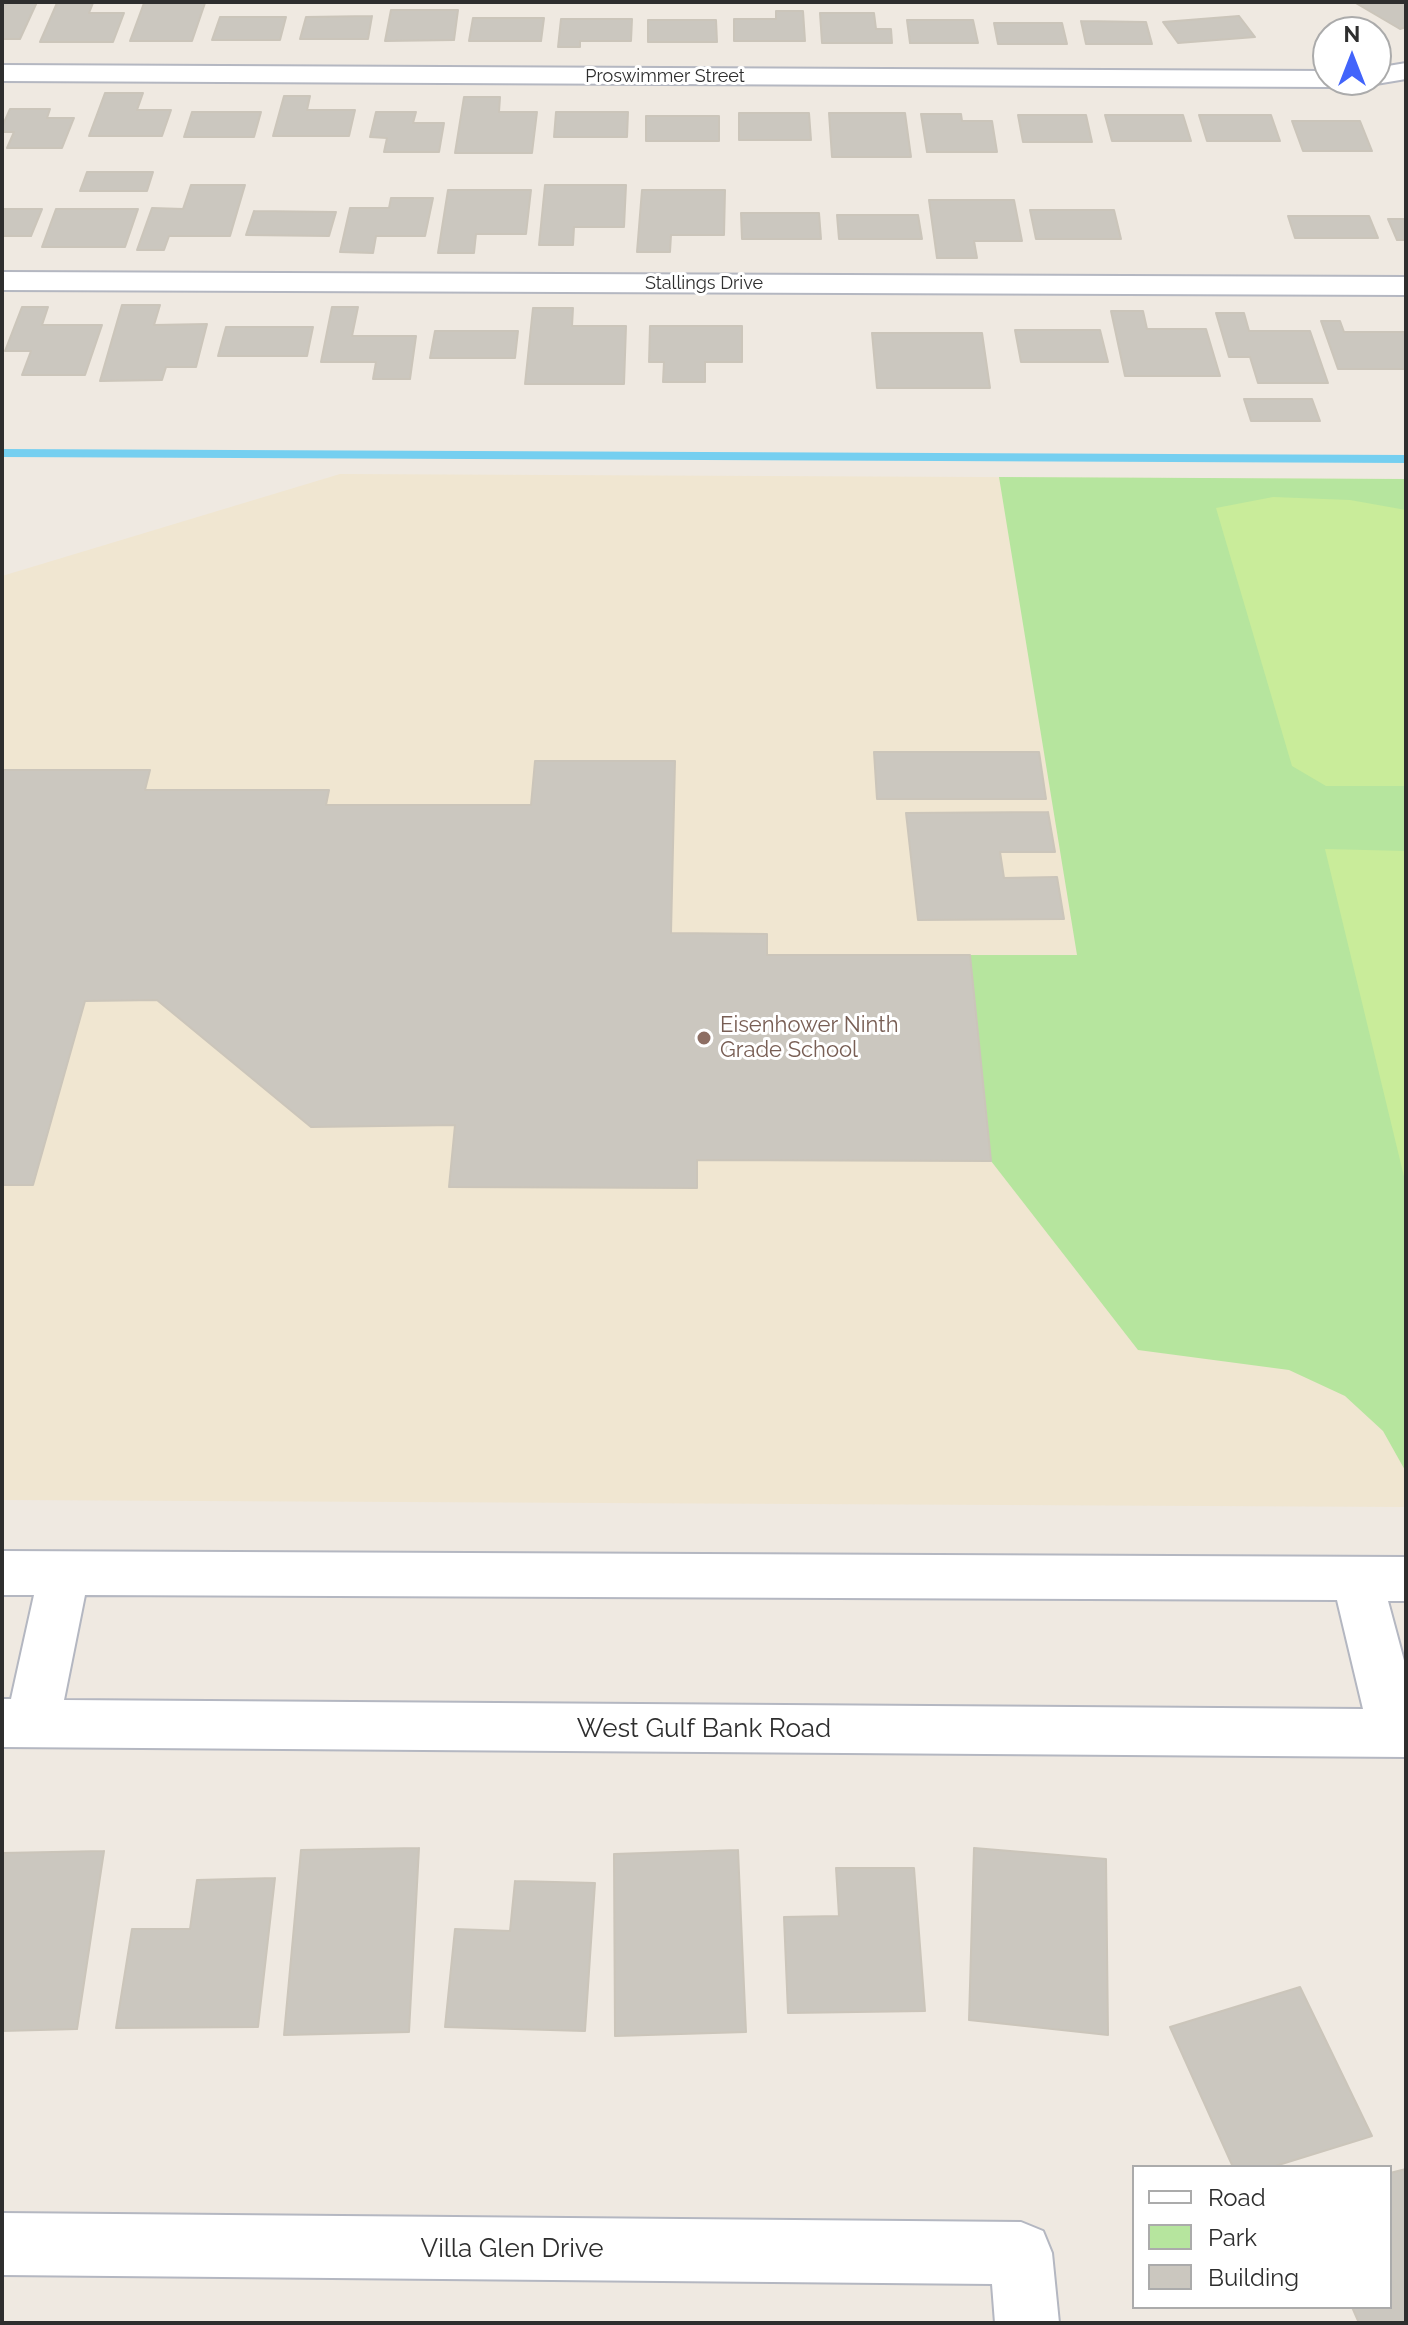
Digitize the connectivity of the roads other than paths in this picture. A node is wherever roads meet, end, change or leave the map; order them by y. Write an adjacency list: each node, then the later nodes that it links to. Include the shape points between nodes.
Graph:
1 (2, 73): 2 (street, Proswimmer Street)
2 (1312, 79)
3 (2, 281): 4 (street, Stallings Drive)
4 (1406, 286)
5 (2, 1573): 6 (street)
6 (64, 1573): 7 (street); 8 (street)
7 (1382, 1578): 9 (street)
8 (17, 1724): 9 (street, West Gulf Bank Road)
9 (1401, 1733)
10 (2, 2244): 11 (street, Villa Glen Drive, via 1021,2253)
11 (1027, 2323)

